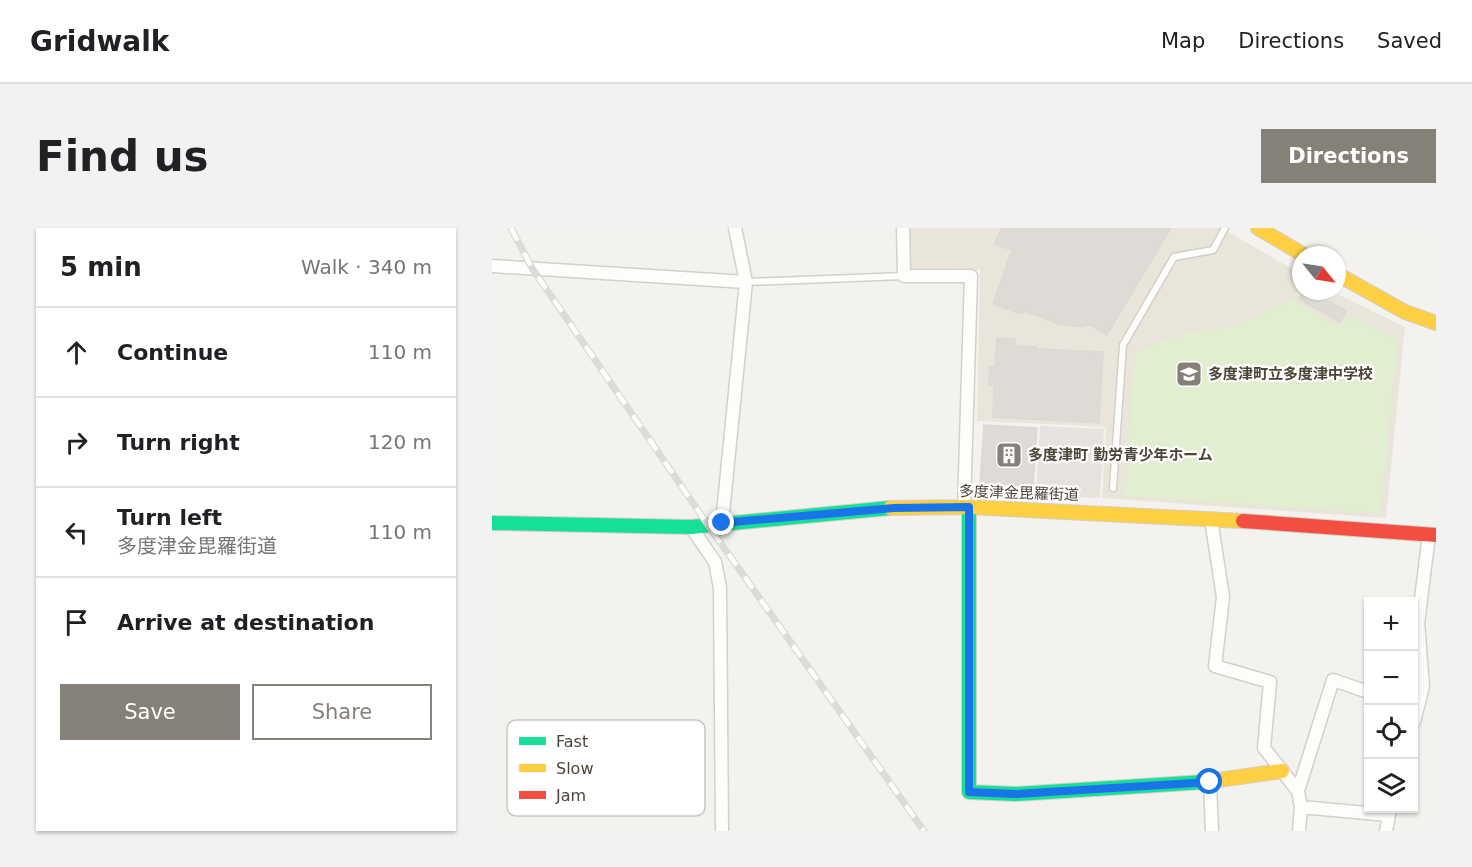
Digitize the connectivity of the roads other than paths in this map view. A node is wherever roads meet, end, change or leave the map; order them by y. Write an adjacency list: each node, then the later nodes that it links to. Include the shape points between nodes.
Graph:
1 (735, 228): 9 (street)
2 (903, 228): 7 (street)
3 (1226, 228): 11 (lane, via 1213,250 1174,257 1123,345)
4 (1258, 228): 5 (street)
5 (1292, 248)
6 (492, 266): 9 (street)
7 (904, 276): 9 (lane); 12 (street, via 971,276)
8 (1346, 279): 10 (street, via 1405,312)
9 (746, 282): 15 (street)
10 (1436, 323)
11 (1113, 488)
12 (967, 507): 13 (street, 多度津金毘羅街道); 15 (street, 多度津金毘羅街道, via 894,508); 21 (street, via 969,792 1016,794)
13 (1211, 519): 17 (street, 多度津金毘羅街道); 20 (street, via 1223,597 1215,666 1270,682 1264,748)
14 (492, 523): 16 (street, 多度津金毘羅街道)
15 (722, 523): 16 (street, 多度津金毘羅街道)
16 (691, 527): 26 (street, via 715,562 720,588)
17 (1433, 535): 19 (street, via 1418,623 1423,686)
18 (1364, 691): 22 (street, via 1333,680)
19 (1416, 705)
20 (1282, 771): 21 (street); 22 (street)
21 (1210, 782): 27 (street)
22 (1298, 791): 23 (street)
23 (1301, 807): 24 (street); 28 (street)
24 (1364, 811)
25 (1389, 813): 29 (street)
26 (722, 831)
27 (1212, 831)
28 (1299, 831)
29 (1386, 831)

